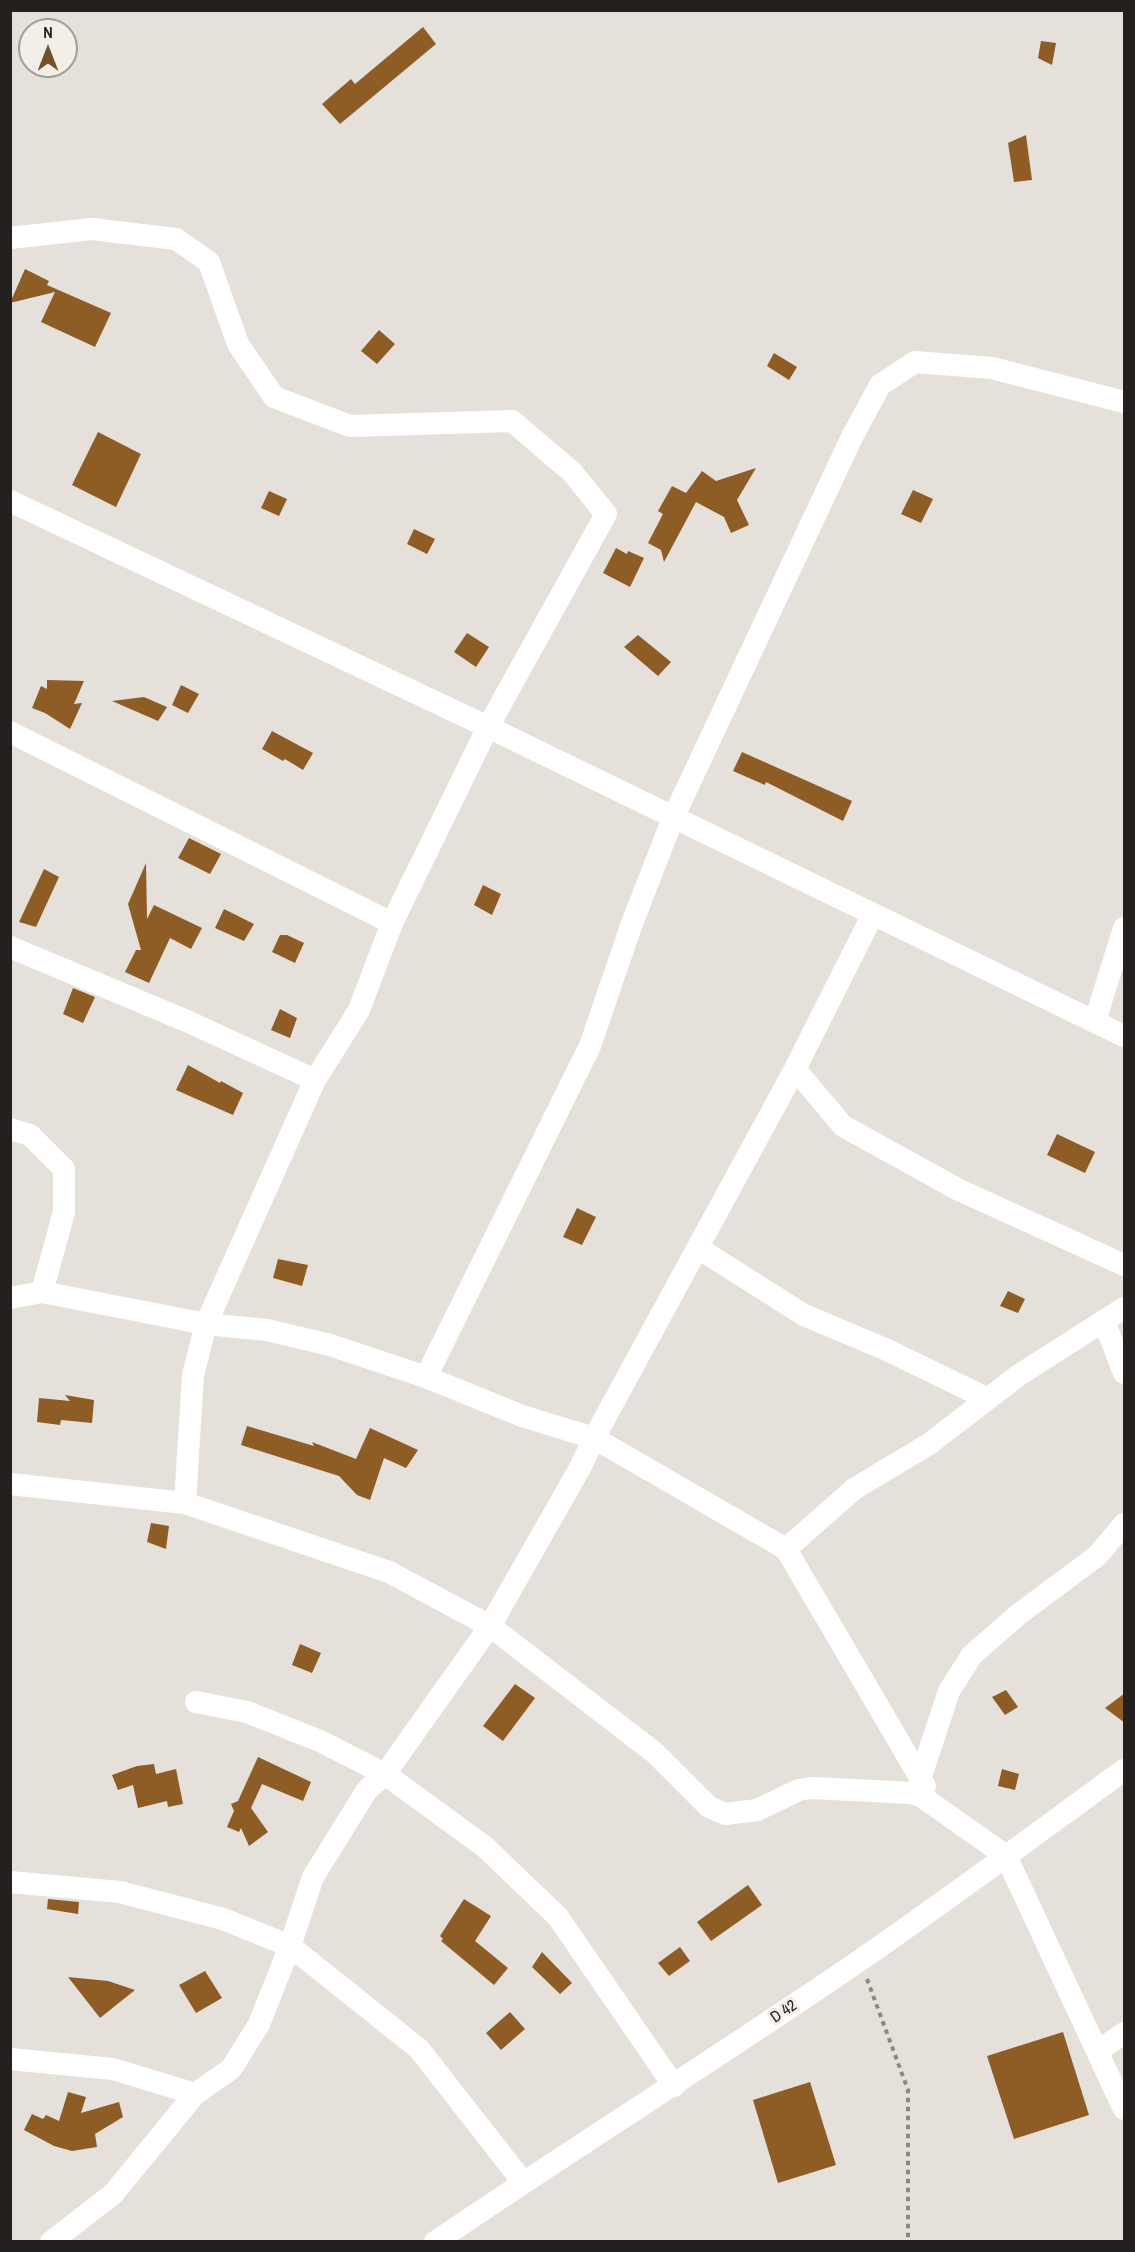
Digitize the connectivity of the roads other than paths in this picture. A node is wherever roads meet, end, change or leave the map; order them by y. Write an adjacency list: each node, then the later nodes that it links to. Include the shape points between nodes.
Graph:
1 (10, 238): 4 (street, via 92,229 176,239 209,262 238,344 274,397 350,426 512,421 572,472 606,514)
2 (1125, 402): 6 (street, via 992,368 915,362 880,385)
3 (10, 501): 4 (street)
4 (488, 728): 6 (street); 8 (street)
5 (10, 732): 8 (street)
6 (673, 818): 7 (street); 24 (street, via 590,1046)
7 (873, 914): 11 (street); 13 (street)
8 (392, 923): 14 (street, via 359,1010)
9 (1125, 928): 11 (street)
10 (10, 947): 14 (street)
11 (1095, 1021): 12 (street)
12 (1125, 1036)
13 (795, 1069): 16 (street); 17 (street, via 843,1126 959,1190)
14 (315, 1080): 22 (street)
15 (10, 1130): 18 (street, via 30,1135 64,1169 64,1212)
16 (698, 1248): 25 (street, via 804,1315); 26 (street)
17 (1125, 1265)
18 (42, 1292): 19 (street); 22 (street)
19 (10, 1298)
20 (1125, 1308): 21 (street)
21 (1104, 1321): 23 (street); 25 (street)
22 (206, 1324): 24 (street, via 267,1330 330,1345); 28 (street, via 193,1375)
23 (1125, 1373)
24 (426, 1377): 26 (street, via 522,1416)
25 (988, 1399): 30 (street, via 929,1444 854,1489)
26 (594, 1438): 30 (street); 31 (street)
27 (10, 1484): 28 (street)
28 (185, 1503): 31 (street, via 389,1572)
29 (1125, 1524): 35 (street, via 1097,1556 972,1655 949,1691)
30 (786, 1549): 35 (street)
31 (490, 1626): 34 (street); 36 (street, via 655,1753 709,1807 725,1814 757,1810 812,1788 912,1793)
32 (196, 1702): 34 (street, via 247,1712)
33 (1125, 1770): 37 (street, D 42 / D 42)
34 (385, 1774): 39 (street, via 367,1790 313,1877); 43 (street, via 485,1847 558,1917)
35 (921, 1779): 36 (street)
36 (936, 1805): 37 (street)
37 (1006, 1856): 41 (street); 43 (street, D 42 / D 42)
38 (10, 1882): 39 (street, via 120,1892 223,1919)
39 (290, 1946): 44 (street, via 259,2024 231,2069); 46 (street, via 419,2049)
40 (1125, 2033): 41 (street)
41 (1098, 2051): 45 (street)
42 (10, 2059): 44 (street, via 112,2069)
43 (674, 2086): 46 (street, D 42 / D 42)
44 (195, 2094): 47 (street, via 113,2194)
45 (1125, 2109)
46 (523, 2182): 48 (street, D 42 / D 42)
47 (51, 2241)
48 (435, 2241)

